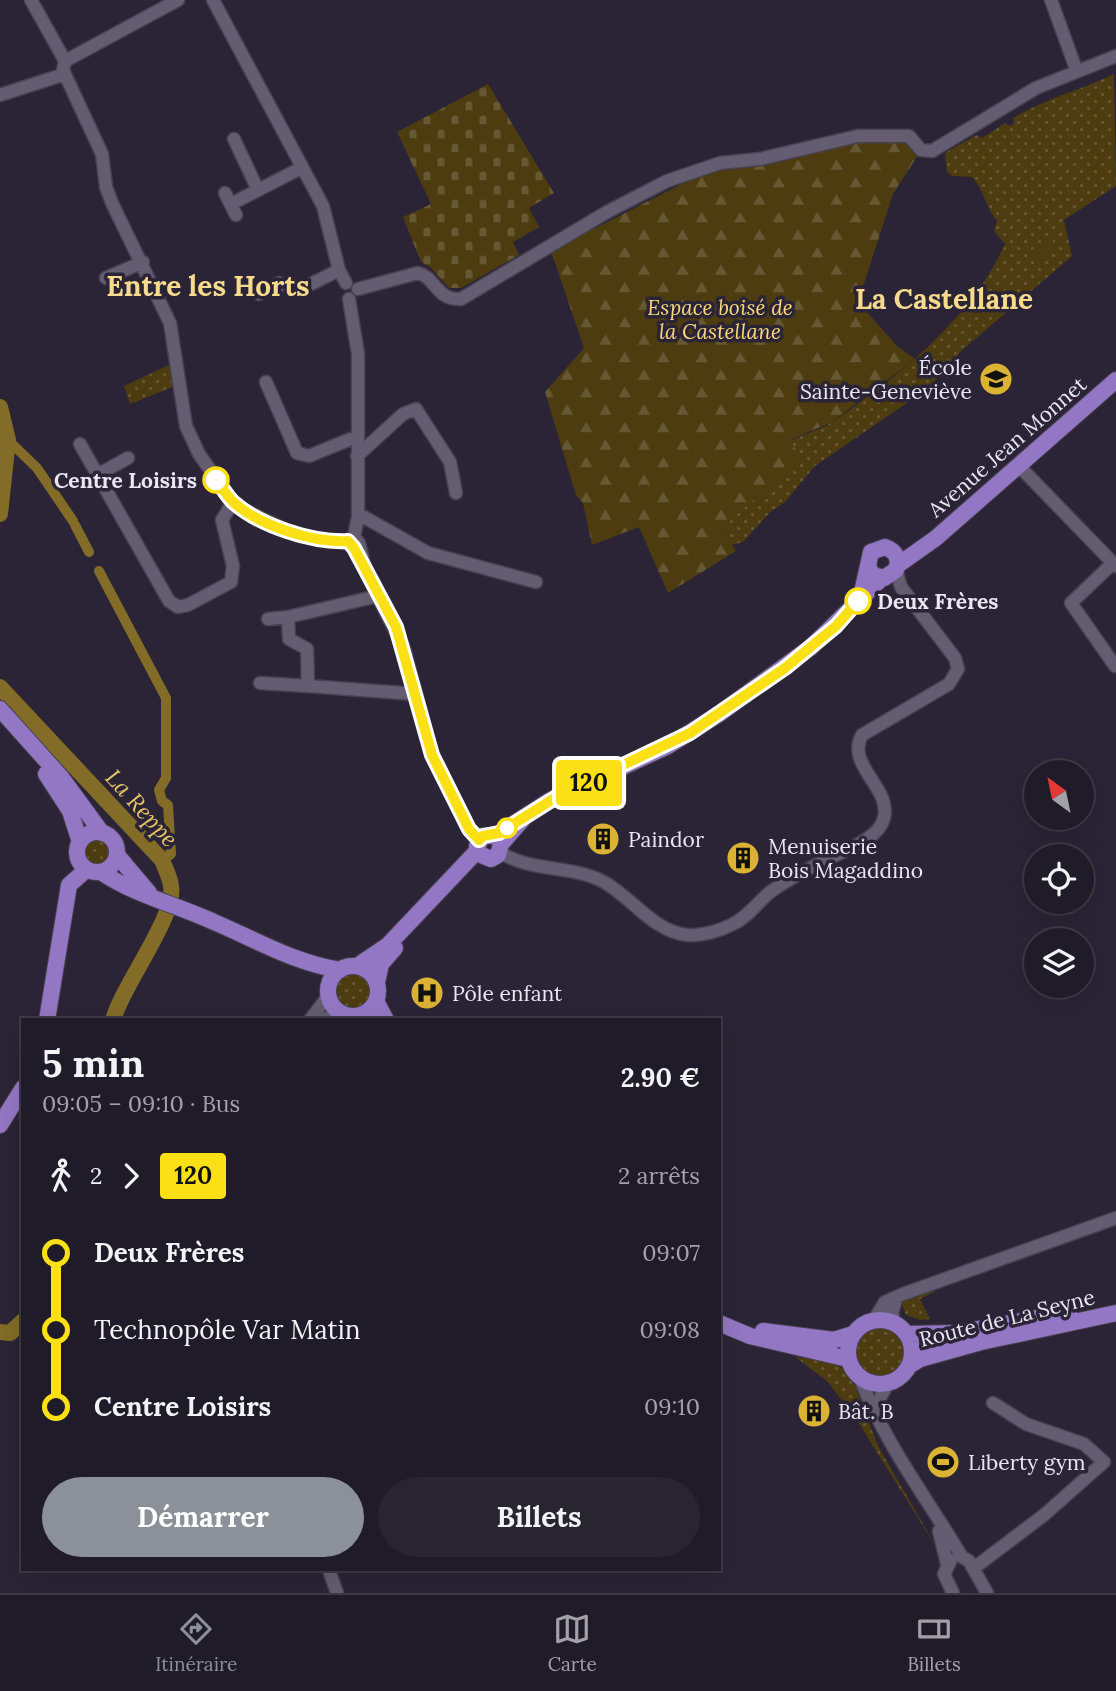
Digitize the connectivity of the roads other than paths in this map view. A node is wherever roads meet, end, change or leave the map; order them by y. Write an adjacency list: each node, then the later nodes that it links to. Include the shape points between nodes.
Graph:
1 (31, 0): 6 (street)
2 (178, 0): 6 (street)
3 (214, 0): 10 (street)
4 (1051, 0): 7 (street)
5 (1116, 55): 7 (street)
6 (65, 68): 8 (street); 13 (street, via 102,154 112,203)
7 (1076, 69): 16 (street, via 932,151 921,149 908,136 858,136 760,159 720,163 667,181 461,299 438,292 418,272)
8 (0, 96)
9 (234, 139): 11 (street)
10 (301, 167): 11 (street); 14 (street, via 327,218)
11 (258, 190): 12 (street)
12 (230, 204)
13 (143, 262): 15 (street); 27 (street, via 174,337 186,426 199,454)
14 (339, 271): 16 (street); 17 (street, via 297,291 279,283)
15 (106, 278)
16 (351, 291): 20 (street, via 358,354)
17 (259, 294)
18 (1116, 380): 24 (main road, Avenue Jean Monnet)
19 (266, 382): 20 (street, via 297,453 309,456)
20 (358, 436): 22 (street)
21 (80, 444): 25 (street)
22 (357, 456): 26 (street, via 403,414 415,409 450,462); 28 (street)
23 (128, 458): 25 (street)
24 (1019, 466): 30 (street); 32 (main road, Avenue Jean Monnet)
25 (97, 475): 27 (street, via 169,601 178,607 231,582 233,566 222,520)
26 (456, 494)
27 (233, 502): 29 (street, via 296,535)
28 (358, 517): 29 (street); 33 (street, via 428,554)
29 (354, 542): 34 (street)
30 (1114, 564): 38 (street, via 1072,603)
31 (868, 567): 32 (main road, via 873,575); 32 (main road, Avenue Jean Monnet, via 875,549 885,547); 35 (main road)
32 (891, 569): 35 (main road); 45 (street, via 955,658 958,669 949,684 862,735 857,744 858,756 884,805 884,818 876,832 769,894 736,923 716,932 688,935 666,929 604,883 579,871 515,861)
33 (536, 582)
34 (379, 596): 36 (street); 41 (street, via 396,627)
35 (861, 597): 45 (main road, via 811,648 711,719 668,746 558,796)
36 (288, 617): 37 (street); 40 (street, via 289,639 307,649)
37 (268, 619)
38 (1115, 666)
39 (260, 683): 40 (street)
40 (307, 686): 41 (street)
41 (416, 694): 45 (street, via 432,755 469,829)
42 (0, 709): 44 (main road, via 61,777)
43 (0, 724): 47 (main road, via 63,798)
44 (102, 833): 46 (main road, via 112,839); 47 (main road, via 89,833)
45 (490, 847): 50 (main road, via 388,945); 52 (main road, via 381,964)
46 (117, 855): 47 (main road, via 112,866); 48 (main road)
47 (86, 860): 48 (main road, via 126,887); 56 (main road, via 67,871 58,905)
48 (153, 897): 49 (main road)
49 (302, 961): 51 (main road); 53 (main road)
50 (357, 966): 51 (main road); 52 (main road, via 369,971)
51 (340, 970): 53 (main road)
52 (377, 982): 54 (main road)
53 (329, 990): 55 (main road); 57 (street)
54 (376, 1001): 55 (main road); 58 (main road)
55 (354, 1016)
56 (47, 1018)
57 (311, 1018)
58 (385, 1018)
59 (21, 1091): 60 (main road)
60 (2, 1117)
61 (1116, 1218): 62 (street)
62 (896, 1298): 65 (street, via 886,1302); 67 (street, via 893,1306)
63 (1116, 1302): 67 (main road, Route de La Seyne, via 986,1329)
64 (1116, 1313): 70 (main road, Route de La Seyne, via 957,1348)
65 (874, 1320): 67 (main road); 68 (main road)
66 (726, 1325): 68 (main road, via 834,1340); 69 (main road, via 750,1336)
67 (901, 1328): 70 (main road, via 912,1353)
68 (853, 1334): 69 (main road)
69 (849, 1359): 71 (main road)
70 (909, 1366): 72 (main road)
71 (860, 1378): 72 (main road, via 873,1384); 74 (street)
72 (888, 1383): 74 (street, via 879,1400)
73 (993, 1403): 78 (street, via 1026,1424 1084,1444 1104,1462 1044,1516)
74 (881, 1426): 75 (street)
75 (910, 1476): 76 (street); 77 (street, via 944,1542)
76 (962, 1557): 77 (street); 78 (street)
77 (947, 1564): 82 (street, via 944,1574)
78 (974, 1568): 80 (street)
79 (329, 1571): 81 (street)
80 (985, 1592)
81 (337, 1593)
82 (953, 1593)

